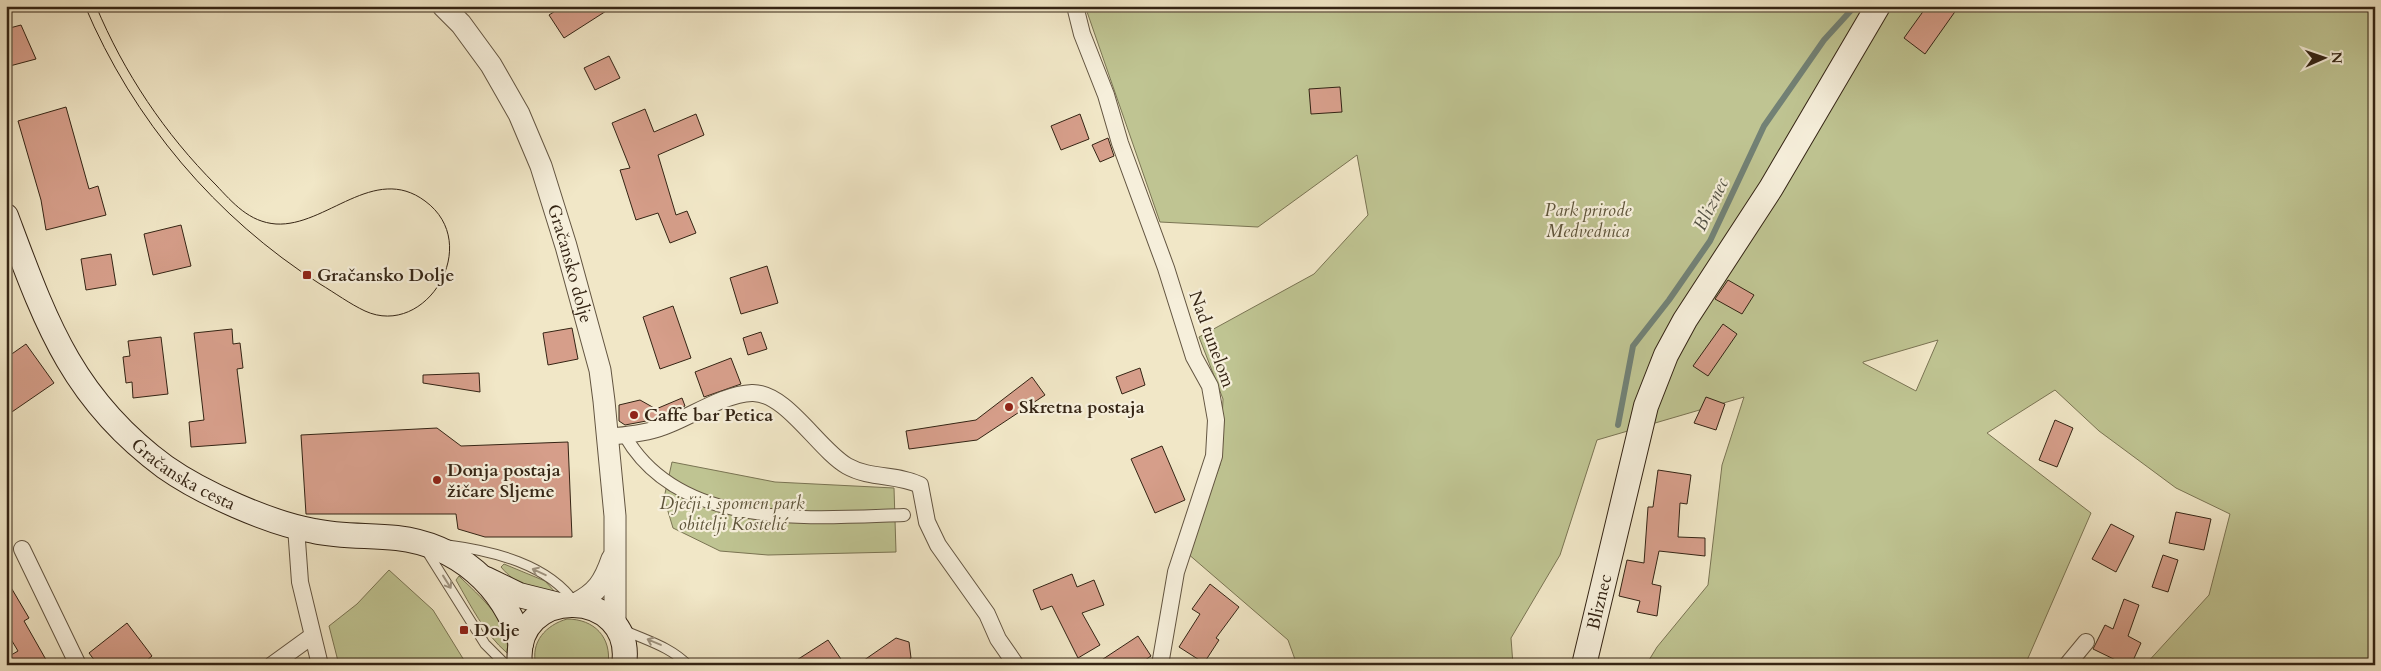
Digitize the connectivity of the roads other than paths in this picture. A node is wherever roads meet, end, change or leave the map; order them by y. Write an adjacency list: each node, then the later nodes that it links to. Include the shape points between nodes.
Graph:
1 (443, 6): 5 (street, Gračansko dolje, via 491,65 538,156)
2 (1075, 6): 25 (street, Nad tunelom, via 1194,357 1210,386 1214,403 1214,456 1176,572)
3 (1878, 6): 26 (main road, Bliznec, via 1772,188 1685,320 1666,355 1646,406)
4 (6, 216): 7 (main road, Gračanska cesta, via 59,346 91,397 118,426 182,478 246,509)
5 (616, 436): 6 (street, via 662,478 692,496 725,508 804,516); 10 (street, Gračansko dolje); 24 (street, via 642,434 661,428 718,403 751,393 780,402 847,466 885,478 911,480 920,486 927,522 938,545 987,614 998,640)
6 (904, 515)
7 (296, 527): 8 (main road, Gračanska cesta, via 330,534); 14 (street, via 300,582)
8 (420, 542): 11 (main road, Gračanska cesta, via 460,559); 12 (lane, one-way to 8, via 559,584 542,572 470,548); 21 (lane, one-way to 21, via 485,644)
9 (22, 549): 18 (street)
10 (615, 549): 12 (street, Gračansko dolje, via 602,582 592,595); 13 (street, Gračansko dolje)
11 (484, 578): 12 (main road, Gračanska cesta, via 519,595); 16 (main road, Gračanska cesta, via 509,613)
12 (567, 604): 13 (main road, Gračanska cesta, via 592,607); 16 (main road, via 540,614 529,626)
13 (615, 625): 17 (main road); 23 (lane, one-way to 13, via 666,647)
14 (312, 636): 19 (street); 20 (street)
15 (2086, 642): 27 (street)
16 (520, 654)
17 (624, 657): 22 (main road)
18 (78, 665)
19 (272, 665)
20 (320, 665)
21 (506, 665)
22 (644, 665)
23 (688, 665)
24 (1016, 665)
25 (1160, 665)
26 (1584, 665)
27 (2067, 665)

